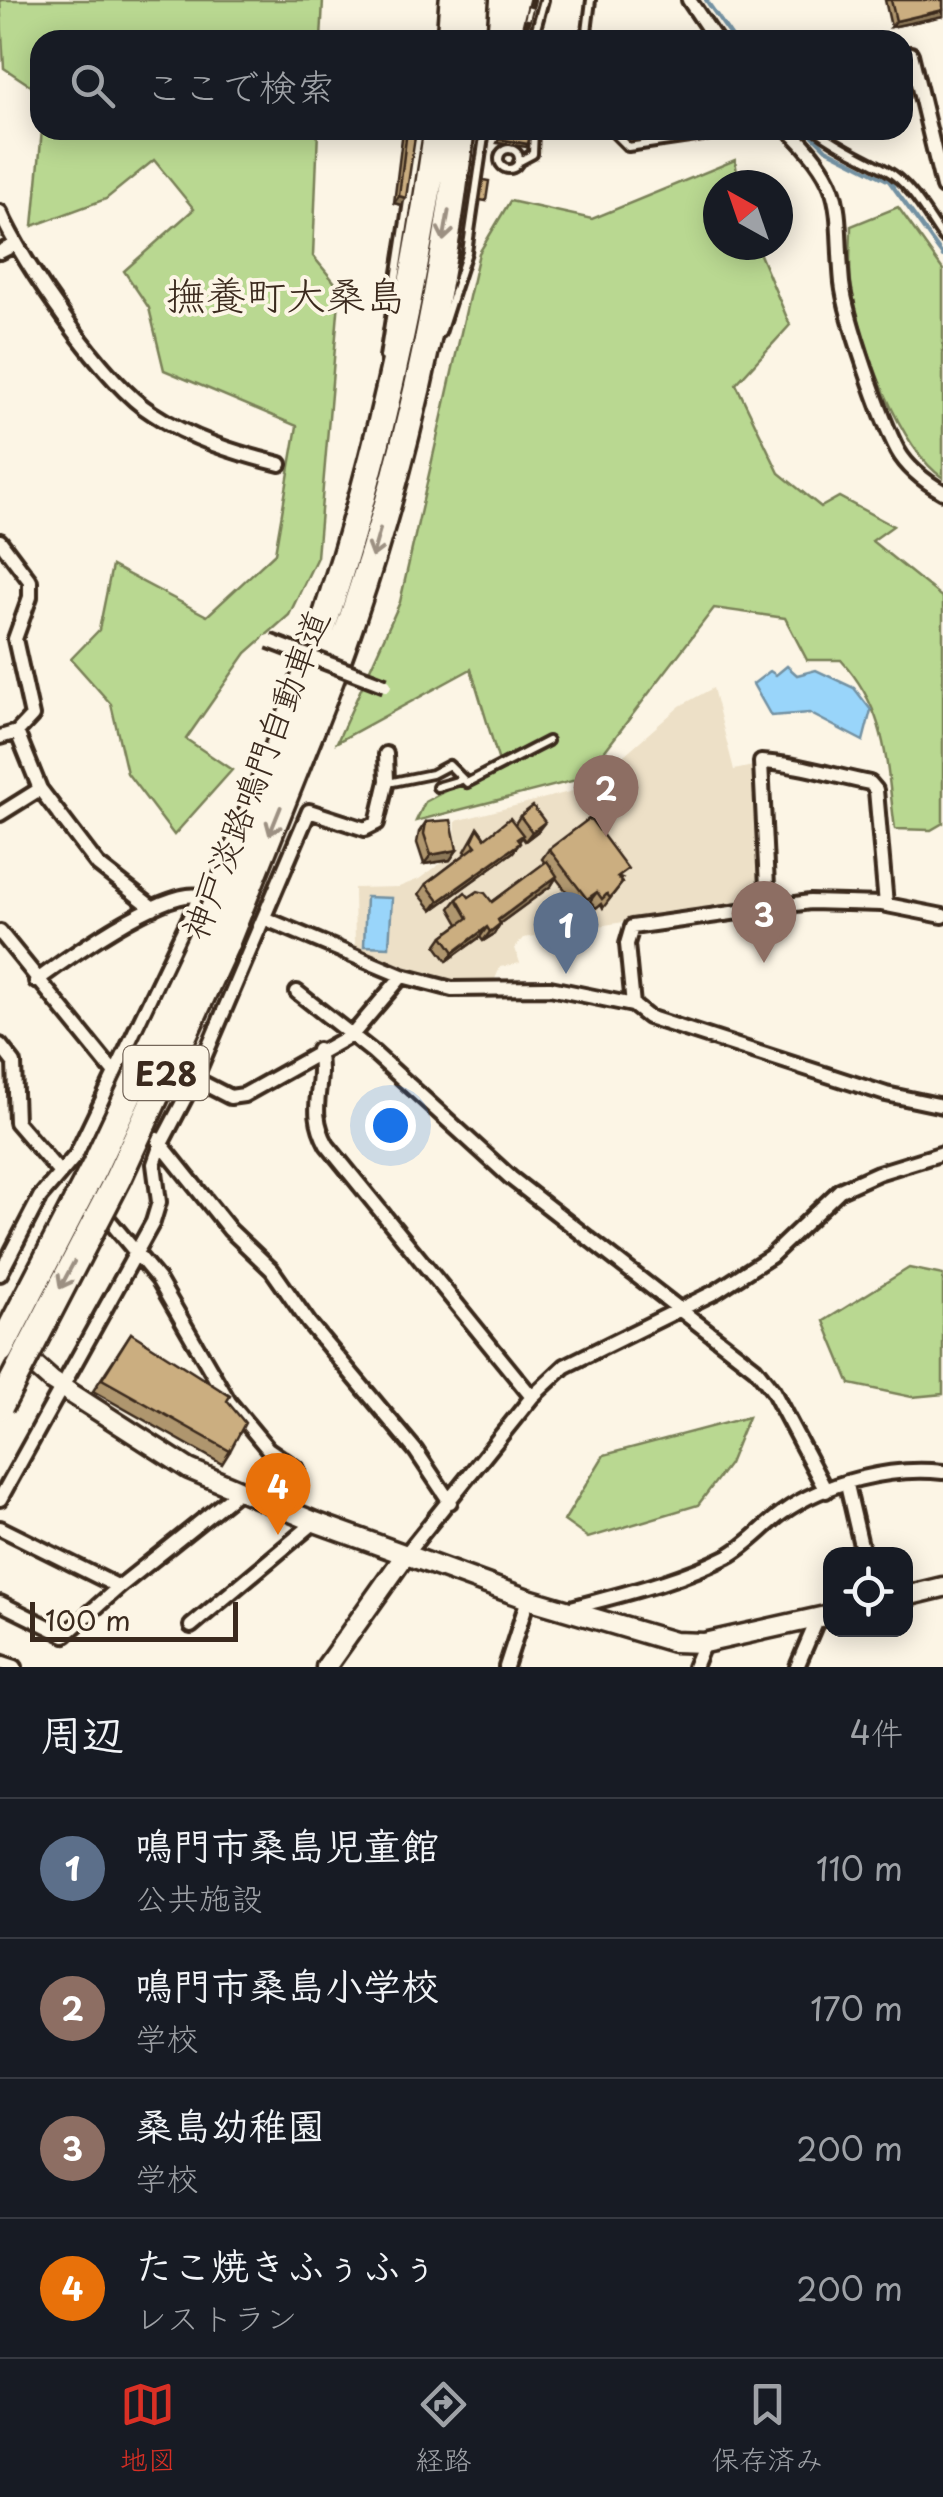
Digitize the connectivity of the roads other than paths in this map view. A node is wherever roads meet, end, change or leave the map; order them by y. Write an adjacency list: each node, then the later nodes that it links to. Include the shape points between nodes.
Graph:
1 (449, 0): 6 (highway)
2 (478, 0): 7 (highway); 8 (lane)
3 (544, 0): 9 (lane)
4 (591, 0): 10 (lane)
5 (688, 0): 11 (street)
6 (445, 30)
7 (474, 30)
8 (481, 30)
9 (536, 30)
10 (587, 30)
11 (709, 30)
12 (913, 62): 23 (street)
13 (418, 140): 31 (lane)
14 (435, 140): 31 (highway, 神戸淡路鳴門自動車道 / E28, via 406,320)
15 (460, 140): 29 (highway, 神戸淡路鳴門自動車道 / E28, one-way to 29)
16 (485, 140): 29 (lane, via 468,252)
17 (534, 140): 22 (lane, via 533,154)
18 (621, 140): 19 (lane, via 628,147)
19 (676, 140)
20 (799, 140): 30 (street, via 818,157 833,192 848,314 899,453)
21 (830, 140): 25 (lane, via 903,183)
22 (518, 162)
23 (943, 187)
24 (0, 212): 26 (street)
25 (943, 238)
26 (14, 245): 27 (street); 28 (street, via 113,376 148,411 228,451)
27 (0, 252)
28 (280, 464)
29 (398, 466): 35 (highway, 神戸淡路鳴門自動車道 / E28, one-way to 35, via 365,584)
30 (943, 492)
31 (364, 497): 35 (highway, 神戸淡路鳴門自動車道 / E28)
32 (0, 541): 36 (street, via 30,581 15,639 32,716)
33 (269, 641): 34 (street, bridge)
34 (385, 685)
35 (300, 727): 68 (highway, 神戸淡路鳴門自動車道 / E28, bridge, via 94,1168); 71 (highway, 神戸淡路鳴門自動車道 / E28, one-way to 71, bridge, via 226,946 117,1180)
36 (17, 732): 37 (street); 43 (street)
37 (0, 737)
38 (548, 741): 40 (lane, via 476,780)
39 (386, 754): 41 (street)
40 (463, 780): 41 (lane, via 449,765); 42 (lane)
41 (386, 783): 49 (street, via 376,823 365,830 309,811)
42 (437, 786)
43 (40, 789): 44 (street); 46 (street, via 98,865)
44 (0, 814)
45 (886, 905): 47 (street); 47 (street, via 876,790 800,764 761,762); 48 (street)
46 (153, 908): 52 (street); 59 (street, via 200,896)
47 (768, 908): 54 (street, via 632,927 627,944)
48 (943, 916)
49 (266, 919): 51 (street); 58 (street)
50 (0, 932): 52 (street)
51 (402, 976): 54 (street, via 481,992 550,988); 55 (street)
52 (36, 981): 59 (street)
53 (297, 992): 55 (street)
54 (633, 1005): 60 (street, via 648,1017)
55 (352, 1034): 57 (street); 66 (street, via 511,1178)
56 (0, 1045): 63 (street, via 14,1064 16,1122)
57 (318, 1050): 58 (street, via 244,1095 230,1097); 70 (street, via 322,1071 314,1112 327,1145)
58 (195, 1080): 61 (street)
59 (114, 1081): 61 (street); 63 (street)
60 (943, 1106)
61 (161, 1144): 64 (street, via 154,1164 159,1202); 77 (street, via 230,1230 272,1270)
62 (943, 1154): 66 (street, via 840,1190 771,1256)
63 (62, 1170): 64 (street); 65 (street, via 40,1197)
64 (135, 1251): 69 (street); 78 (street, via 229,1402 268,1449 298,1469)
65 (0, 1274)
66 (678, 1308): 70 (street, via 565,1366); 75 (street, via 755,1368)
67 (0, 1335): 69 (street)
68 (0, 1350)
69 (59, 1385): 74 (street, via 188,1468); 76 (street)
70 (532, 1397): 77 (street)
71 (0, 1406)
72 (943, 1472): 73 (street, via 902,1470)
73 (848, 1485): 75 (street); 81 (street)
74 (238, 1491): 78 (street); 83 (street)
75 (826, 1491): 88 (street, via 690,1574)
76 (0, 1499)
77 (450, 1502): 82 (street)
78 (283, 1509): 79 (street)
79 (315, 1522): 82 (street); 91 (street)
80 (0, 1528): 83 (street)
81 (861, 1547)
82 (406, 1554): 86 (street); 95 (street)
83 (119, 1587): 87 (street, via 66,1635)
84 (943, 1588): 85 (street)
85 (913, 1594)
86 (528, 1599): 88 (street); 96 (street)
87 (0, 1603)
88 (568, 1609): 92 (street, via 674,1642)
89 (823, 1616): 92 (street)
90 (823, 1618): 98 (street)
91 (191, 1626)
92 (704, 1643): 97 (street)
93 (0, 1662): 94 (street)
94 (16, 1667)
95 (326, 1667)
96 (506, 1667)
97 (694, 1667)
98 (797, 1667)

